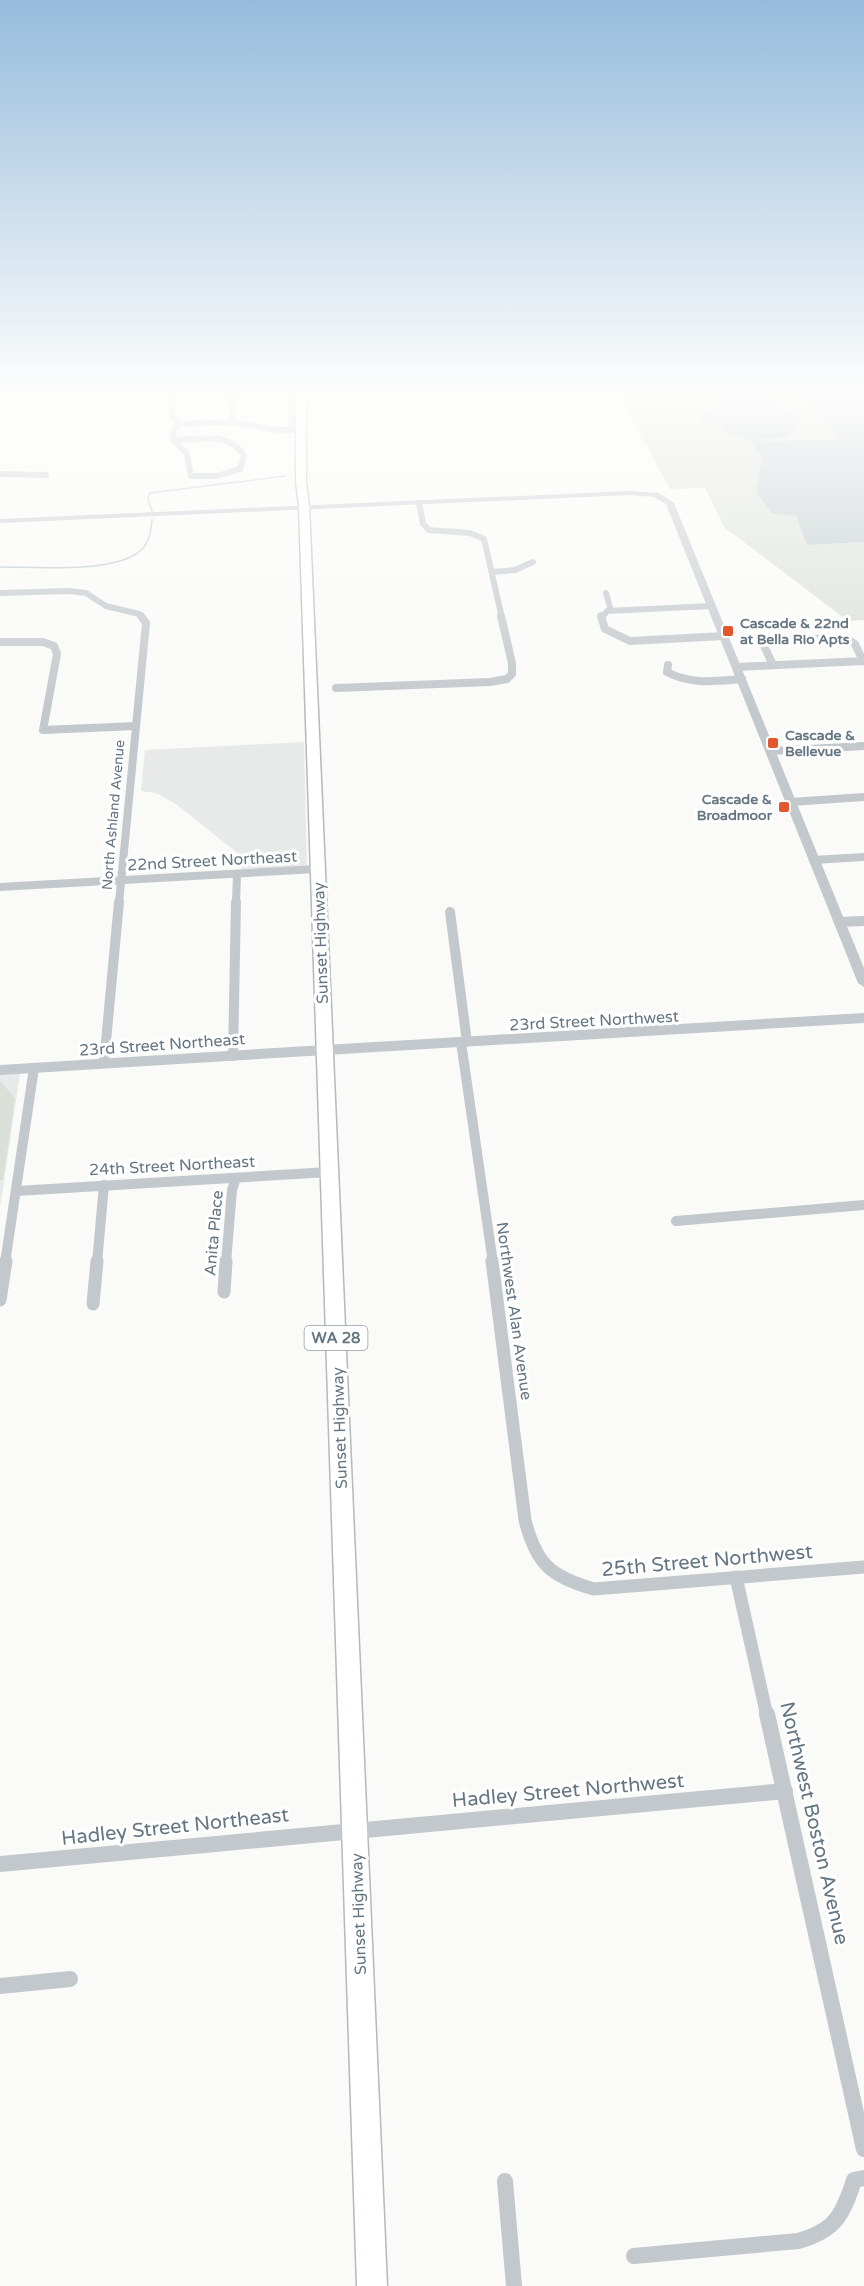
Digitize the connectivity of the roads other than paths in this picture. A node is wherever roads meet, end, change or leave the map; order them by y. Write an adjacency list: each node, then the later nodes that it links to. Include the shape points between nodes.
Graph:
1 (303, 498): 5 (highway, Sunset Highway / WA 28)
2 (531, 498): 4 (street)
3 (663, 498): 11 (street, via 670,503)
4 (418, 503): 5 (street); 8 (street, via 428,529 483,537)
5 (304, 506): 6 (street); 28 (highway, Sunset Highway / WA 28)
6 (0, 521)
7 (533, 562): 8 (street, via 515,570)
8 (492, 572): 20 (street, via 512,663 510,676 497,681)
9 (606, 592): 12 (street)
10 (0, 593): 21 (street, North Ashland Avenue, via 79,592 92,595 106,606 139,614 146,623)
11 (711, 606): 12 (street); 13 (street)
12 (611, 611): 13 (street, via 601,616 605,629 630,641)
13 (724, 636): 18 (street)
14 (0, 642): 21 (street, via 43,642 54,646 57,654 43,730)
15 (864, 661): 17 (street); 17 (street, via 846,638 774,640 764,646)
16 (668, 665): 19 (street, via 668,672 678,680)
17 (772, 665): 18 (street)
18 (737, 667): 19 (street)
19 (742, 679): 23 (street)
20 (336, 688)
21 (136, 726): 30 (street, North Ashland Avenue)
22 (864, 746): 23 (street)
23 (771, 751): 25 (street)
24 (864, 797): 25 (street)
25 (791, 802): 27 (street)
26 (864, 856): 27 (street)
27 (813, 860): 34 (street)
28 (317, 869): 29 (street, 22nd Street Northeast); 38 (highway, Sunset Highway / WA 28)
29 (237, 874): 30 (street, 22nd Street Northeast); 39 (street)
30 (122, 880): 31 (street, 22nd Street Northeast); 40 (street, North Ashland Avenue)
31 (0, 887)
32 (450, 912): 37 (street, Northwest Alan Avenue)
33 (864, 921): 34 (street)
34 (839, 922): 35 (street)
35 (864, 983)
36 (864, 1018): 37 (street, 23rd Street Northwest)
37 (464, 1042): 38 (street, 23rd Street Northwest); 53 (street, Northwest Alan Avenue, via 525,1520 536,1554)
38 (325, 1050): 39 (street, 23rd Street Northeast); 43 (highway, Sunset Highway / WA 28)
39 (233, 1056): 40 (street, 23rd Street Northeast)
40 (104, 1063): 41 (street, 23rd Street Northeast)
41 (34, 1068): 42 (street, 23rd Street Northeast); 46 (street)
42 (0, 1070)
43 (328, 1172): 44 (street, 24th Street Northeast); 56 (highway, Sunset Highway / WA 28)
44 (236, 1178): 45 (street, 24th Street Northeast); 49 (street, Anita Place)
45 (104, 1185): 46 (street, 24th Street Northeast); 51 (street)
46 (17, 1191): 50 (street)
47 (864, 1206): 48 (street)
48 (676, 1221)
49 (224, 1292)
50 (0, 1300)
51 (93, 1304)
52 (864, 1567): 54 (street, 25th Street Northwest)
53 (555, 1576): 54 (street, 25th Street Northwest, via 594,1589)
54 (736, 1577): 55 (street, Northwest Boston Avenue)
55 (785, 1791): 56 (street, Hadley Street Northwest); 60 (street, Northwest Boston Avenue)
56 (354, 1830): 57 (street, Hadley Street Northeast); 64 (highway, Sunset Highway / WA 28)
57 (0, 1864)
58 (70, 1979): 59 (street)
59 (0, 1986)
60 (864, 2149)
61 (864, 2178): 63 (street, via 854,2180 837,2224 818,2237)
62 (505, 2181): 65 (street)
63 (634, 2256)
64 (372, 2286)
65 (514, 2286)

